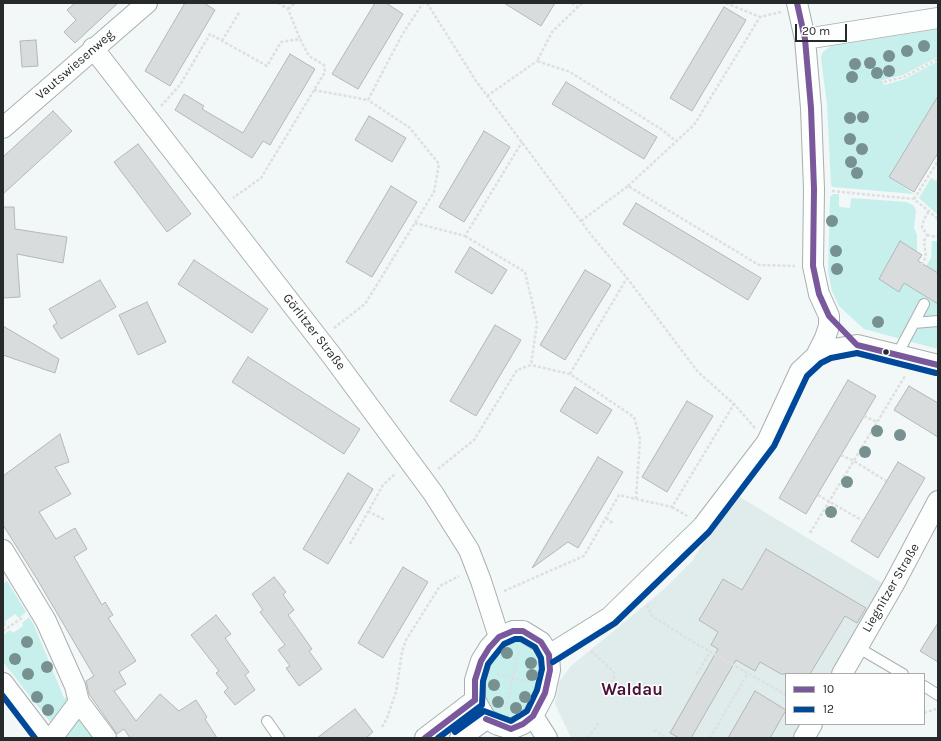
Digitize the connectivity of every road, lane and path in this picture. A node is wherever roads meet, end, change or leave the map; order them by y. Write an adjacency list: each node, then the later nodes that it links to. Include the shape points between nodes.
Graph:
1 (147, 3): 18 (street, Vautswiesenweg)
2 (278, 3): 11 (path)
3 (296, 3): 11 (path)
4 (423, 3): 24 (path, via 398,42)
5 (427, 3): 23 (path)
6 (572, 3): 10 (path)
7 (582, 3): 10 (path)
8 (726, 3): 13 (path)
9 (797, 6): 13 (path); 16 (street)
10 (578, 7): 20 (path, via 552,32)
11 (288, 9): 15 (path)
12 (240, 10): 17 (path)
13 (760, 17): 27 (path, via 694,124)
14 (938, 18): 16 (street)
15 (300, 39): 17 (path, via 281,42 267,66); 22 (path, via 309,56 324,65 325,72)
16 (805, 39): 31 (street)
17 (222, 41): 25 (path, via 210,34 180,85)
18 (93, 48): 25 (street, Görlitzer Straße); 26 (street, Vautswiesenweg)
19 (938, 59): 21 (path, via 904,77)
20 (537, 61): 23 (path); 27 (path, via 570,72)
21 (884, 82)
22 (314, 90): 24 (path); 33 (path, via 261,178)
23 (487, 96): 28 (path)
24 (368, 100): 37 (path, via 410,128 439,164 434,192)
25 (149, 119): 33 (street, Görlitzer Straße)
26 (3, 128)
27 (676, 141): 30 (path)
28 (522, 142): 36 (path); 39 (path)
29 (938, 161): 32 (path)
30 (628, 186): 36 (path); 41 (path, via 759,265)
31 (814, 189): 32 (path); 41 (street)
32 (914, 199): 34 (path)
33 (217, 208): 48 (street, Görlitzer Straße)
34 (929, 211): 35 (path); 38 (path, via 922,227)
35 (938, 219)
36 (581, 221): 43 (path)
37 (415, 223): 39 (path); 48 (path, via 365,304)
38 (927, 235): 40 (path); 42 (path, via 924,241 926,258)
39 (465, 236): 52 (path, via 525,272 537,323)
40 (938, 236)
41 (813, 266): 45 (street, via 819,294)
42 (919, 269)
43 (627, 278): 54 (path); 55 (path, via 698,372)
44 (924, 304): 47 (lane)
45 (830, 316): 49 (street); 50 (street, via 825,338)
46 (938, 321): 47 (lane)
47 (914, 324): 51 (lane)
48 (319, 340): 60 (street, Görlitzer Straße)
49 (857, 345): 50 (street, via 828,350); 51 (street)
50 (816, 356): 58 (street, via 800,371)
51 (901, 356): 53 (street); 57 (path, via 904,378)
52 (531, 365): 54 (path); 62 (path, via 517,370 474,440)
53 (938, 365)
54 (570, 374): 65 (path, via 634,417 640,439)
55 (734, 404): 58 (path); 65 (path, via 672,507)
56 (864, 416): 57 (path)
57 (877, 422): 61 (path)
58 (767, 442): 77 (street, via 703,526)
59 (841, 455): 61 (path)
60 (409, 460): 62 (street, Görlitzer Straße); 68 (path, via 383,485)
61 (854, 461): 63 (path); 66 (path)
62 (424, 480): 76 (street, Görlitzer Straße, via 456,527)
63 (886, 481)
64 (818, 494): 66 (path)
65 (636, 500): 69 (path, via 619,495)
66 (830, 500): 71 (path); 73 (path)
67 (938, 501): 84 (street, Liegnitzer Straße)
68 (368, 511): 70 (path); 74 (path)
69 (606, 518): 72 (path); 78 (path, via 584,556)
70 (385, 520)
71 (863, 521)
72 (614, 524)
73 (810, 533)
74 (350, 544)
75 (3, 550): 79 (street)
76 (476, 568): 78 (street, Görlitzer Straße); 110 (path, via 440,586 406,640 396,692)
77 (640, 588): 82 (street, via 610,617); 85 (path, via 652,616)
78 (487, 598): 83 (street, Görlitzer Straße)
79 (37, 607): 80 (path); 102 (street, via 46,621 75,686)
80 (3, 631)
81 (523, 632): 83 (street, via 513,631); 86 (street, via 541,642); 94 (path)
82 (580, 636): 86 (street); 95 (path, via 592,652 613,671 615,675)
83 (499, 637): 89 (street, via 489,648)
84 (857, 646): 91 (street, Liegnitzer Straße); 92 (lane)
85 (710, 652): 88 (path); 93 (path)
86 (549, 655): 97 (street, via 550,670)
87 (733, 658): 88 (path)
88 (730, 663): 90 (path)
89 (479, 669): 94 (path); 101 (street, via 475,680)
90 (748, 673): 99 (path); 121 (path)
91 (843, 673)
92 (901, 673)
93 (697, 674)
94 (513, 678): 97 (path); 107 (path)
95 (612, 682)
96 (3, 683): 112 (street)
97 (546, 686): 105 (street, via 540,705)
98 (925, 687): 100 (lane)
99 (785, 695)
100 (938, 695)
101 (475, 700): 107 (street); 116 (street)
102 (79, 702): 113 (street); 114 (street)
103 (938, 708): 104 (path)
104 (925, 713)
105 (533, 716): 107 (street, via 511,729); 118 (street)
106 (267, 721): 115 (lane)
107 (494, 722): 117 (street)
108 (599, 722): 119 (path)
109 (811, 725): 122 (street)
110 (382, 728)
111 (654, 730): 120 (path)
112 (44, 738)
113 (52, 738)
114 (106, 738)
115 (279, 738)
116 (425, 738)
117 (460, 738)
118 (547, 738)
119 (588, 738)
120 (667, 738)
121 (710, 738)
122 (804, 738)

